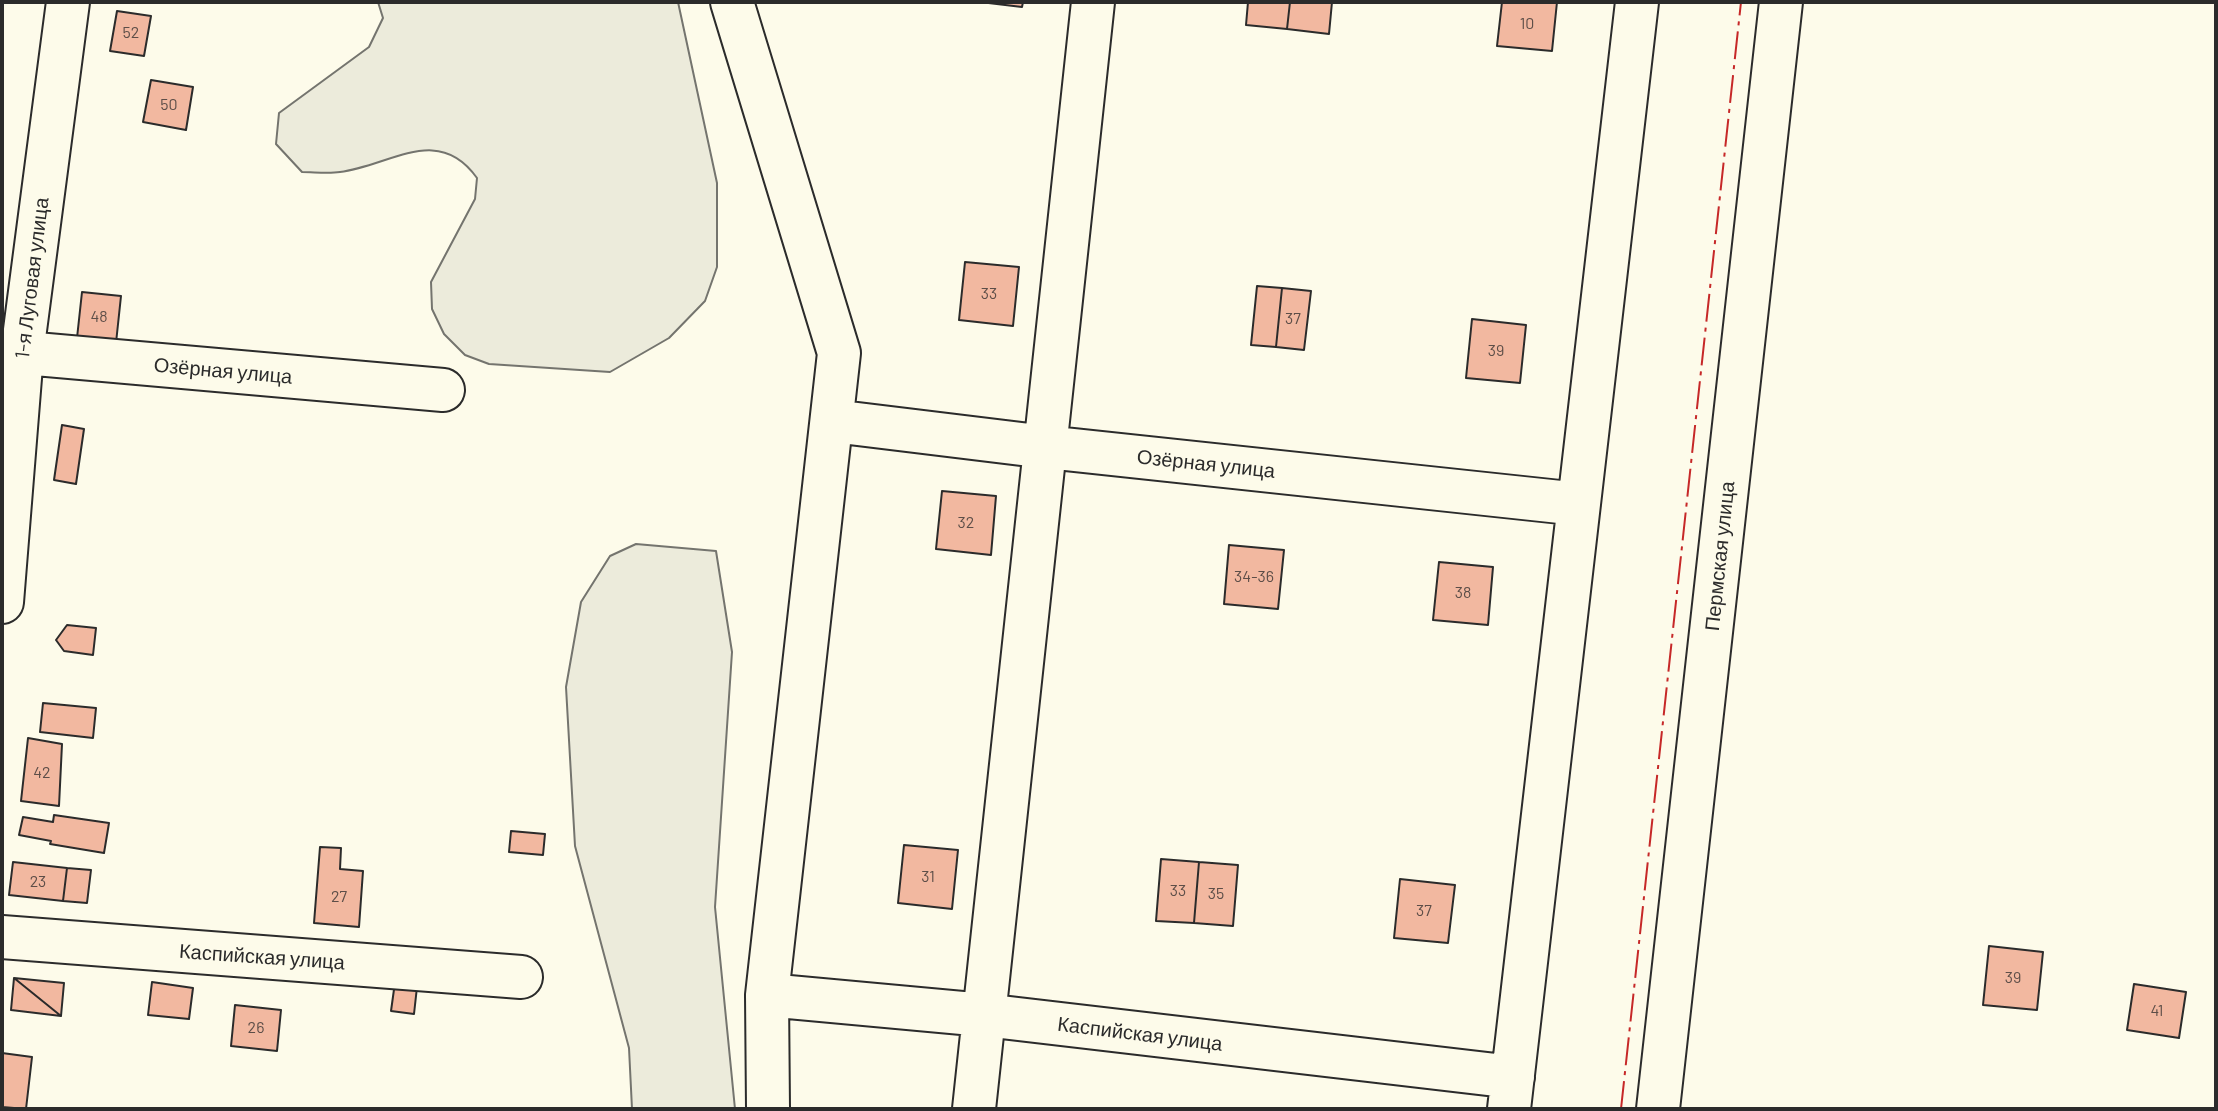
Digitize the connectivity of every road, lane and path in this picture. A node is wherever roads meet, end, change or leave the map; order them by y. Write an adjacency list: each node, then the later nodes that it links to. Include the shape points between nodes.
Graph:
1 (68, 2): 6 (street, 1-я Луговая улица)
2 (732, 2): 8 (street, via 839,353)
3 (1093, 2): 9 (street)
4 (1637, 2): 10 (street)
5 (1781, 2): 19 (street, Пермская улица)
6 (12, 352): 7 (street, Озёрная улица); 11 (street, 1-я Луговая улица)
7 (443, 390)
8 (833, 421): 9 (street, Озёрная улица); 14 (street)
9 (1046, 447): 10 (street, Озёрная улица); 15 (street)
10 (1579, 504): 16 (street)
11 (2, 602)
12 (2, 937): 13 (street, Каспийская улица)
13 (521, 977)
14 (767, 995): 15 (street, Каспийская улица); 17 (street)
15 (984, 1015): 16 (street, Каспийская улица); 18 (street)
16 (1511, 1093)
17 (768, 1109)
18 (974, 1109)
19 (1658, 1109)

